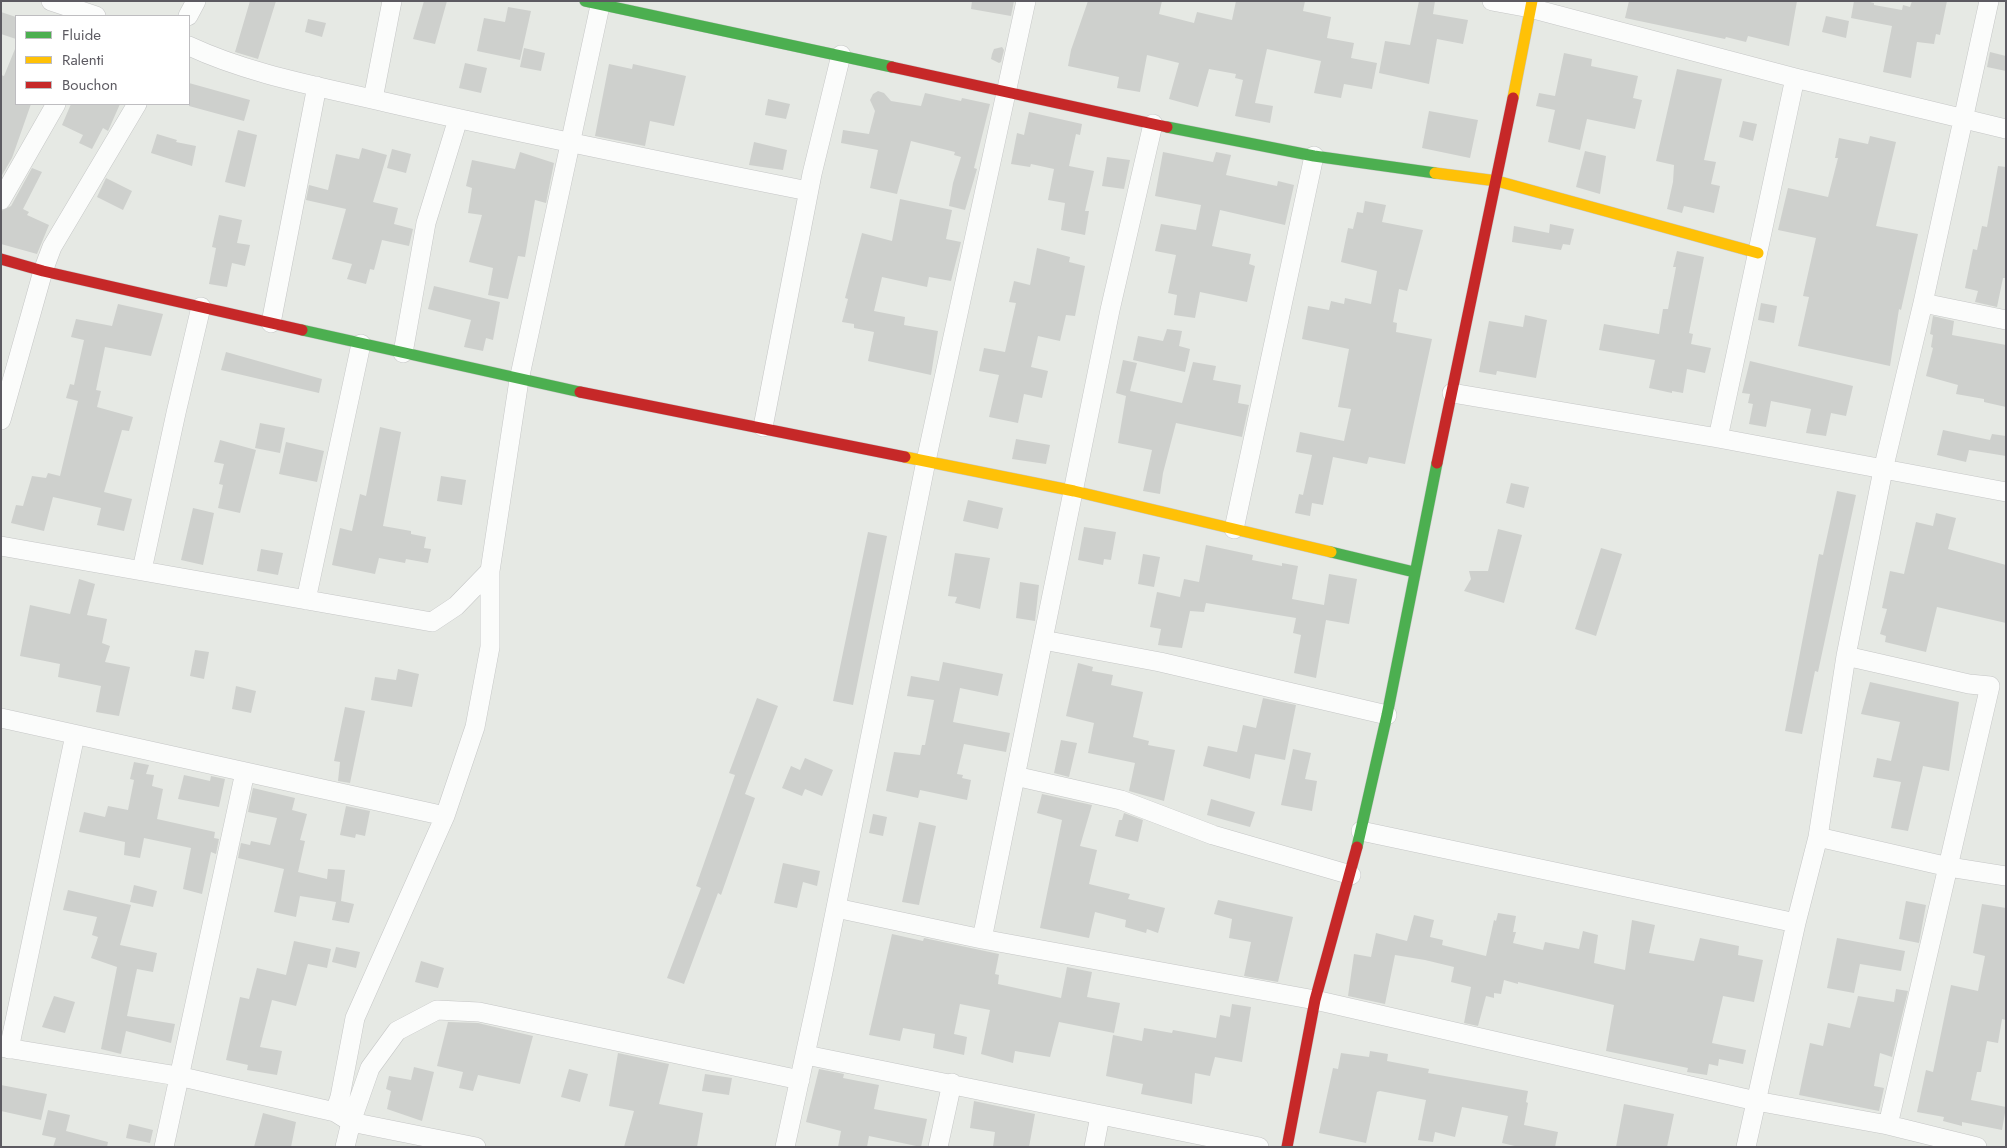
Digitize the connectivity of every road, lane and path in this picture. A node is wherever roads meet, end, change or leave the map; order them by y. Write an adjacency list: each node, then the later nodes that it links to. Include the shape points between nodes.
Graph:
1 (50, 1): 10 (street)
2 (104, 1): 11 (street)
3 (196, 1): 12 (street)
4 (392, 1): 18 (street)
5 (1026, 1): 17 (street)
6 (1492, 1): 9 (street)
7 (1989, 1): 21 (street)
8 (595, 2): 14 (street); 25 (street)
9 (1531, 5): 15 (street); 27 (street)
10 (94, 15)
11 (97, 15)
12 (189, 15)
13 (190, 46): 16 (street, via 214,58)
14 (842, 55): 17 (street); 28 (street)
15 (1794, 78): 21 (street); 30 (street)
16 (317, 86): 18 (street); 36 (street)
17 (1007, 91): 23 (street); 45 (street)
18 (373, 99): 22 (street)
19 (55, 105): 29 (street)
20 (135, 105): 32 (street, via 52,247)
21 (1964, 118): 24 (street); 33 (street)
22 (458, 119): 25 (street); 38 (street, via 426,223)
23 (1154, 124): 26 (street); 47 (street, via 1110,310)
24 (2006, 129)
25 (571, 143): 28 (street); 39 (street)
26 (1314, 156): 27 (street); 49 (street)
27 (1497, 182): 30 (street); 41 (street)
28 (808, 191): 43 (street)
29 (1, 200)
30 (1758, 254): 44 (street)
31 (1, 259): 32 (street)
32 (43, 271): 34 (street); 40 (street)
33 (1923, 303): 35 (street); 46 (street)
34 (201, 307): 36 (street); 51 (street)
35 (2006, 320)
36 (271, 323): 37 (street)
37 (361, 344): 38 (street); 54 (street)
38 (403, 353): 39 (street)
39 (519, 380): 43 (street); 52 (street)
40 (7, 383): 42 (street)
41 (1452, 393): 44 (street); 53 (street)
42 (1, 420)
43 (763, 427): 45 (street)
44 (1718, 438): 46 (street)
45 (926, 461): 47 (street); 69 (street)
46 (1883, 470): 48 (street); 56 (street)
47 (1074, 491): 49 (street); 55 (street)
48 (2006, 492)
49 (1234, 528): 53 (street)
50 (1, 546): 51 (street)
51 (142, 570): 54 (street)
52 (490, 572): 54 (street, via 456,606 432,622); 63 (street, via 488,656 475,727)
53 (1414, 572): 58 (street)
54 (306, 600)
55 (1043, 640): 58 (street, via 1160,662); 62 (street)
56 (1846, 656): 57 (street); 65 (street)
57 (1998, 688): 66 (street)
58 (1387, 715): 64 (street)
59 (1, 718): 60 (street)
60 (75, 734): 61 (street); 73 (street)
61 (245, 772): 63 (street); 75 (street)
62 (1015, 776): 67 (street, via 1121,800 1213,835); 71 (street)
63 (445, 816): 79 (street, via 355,1018)
64 (1361, 831): 67 (street); 70 (street)
65 (1818, 837): 66 (street); 70 (street)
66 (1949, 867): 68 (street); 82 (street)
67 (1351, 875): 72 (street)
68 (2006, 876)
69 (836, 908): 71 (street); 74 (street)
70 (1796, 923): 78 (street)
71 (982, 939): 72 (street)
72 (1316, 1000): 78 (street); 90 (street)
73 (5, 1048): 75 (street)
74 (806, 1055): 76 (street); 77 (street)
75 (178, 1076): 79 (street); 83 (street)
76 (800, 1080): 81 (street, via 479,1012 437,1010 397,1031 370,1068); 86 (street)
77 (952, 1083): 80 (street); 87 (street)
78 (1756, 1101): 82 (street); 91 (street)
79 (335, 1112): 81 (street)
80 (1100, 1116): 88 (street); 89 (street)
81 (351, 1122): 84 (street); 85 (street)
82 (1888, 1126): 92 (street)
83 (164, 1147)
84 (345, 1147)
85 (476, 1147)
86 (785, 1147)
87 (938, 1147)
88 (1094, 1147)
89 (1259, 1147)
90 (1287, 1147)
91 (1746, 1147)
92 (1977, 1147)

